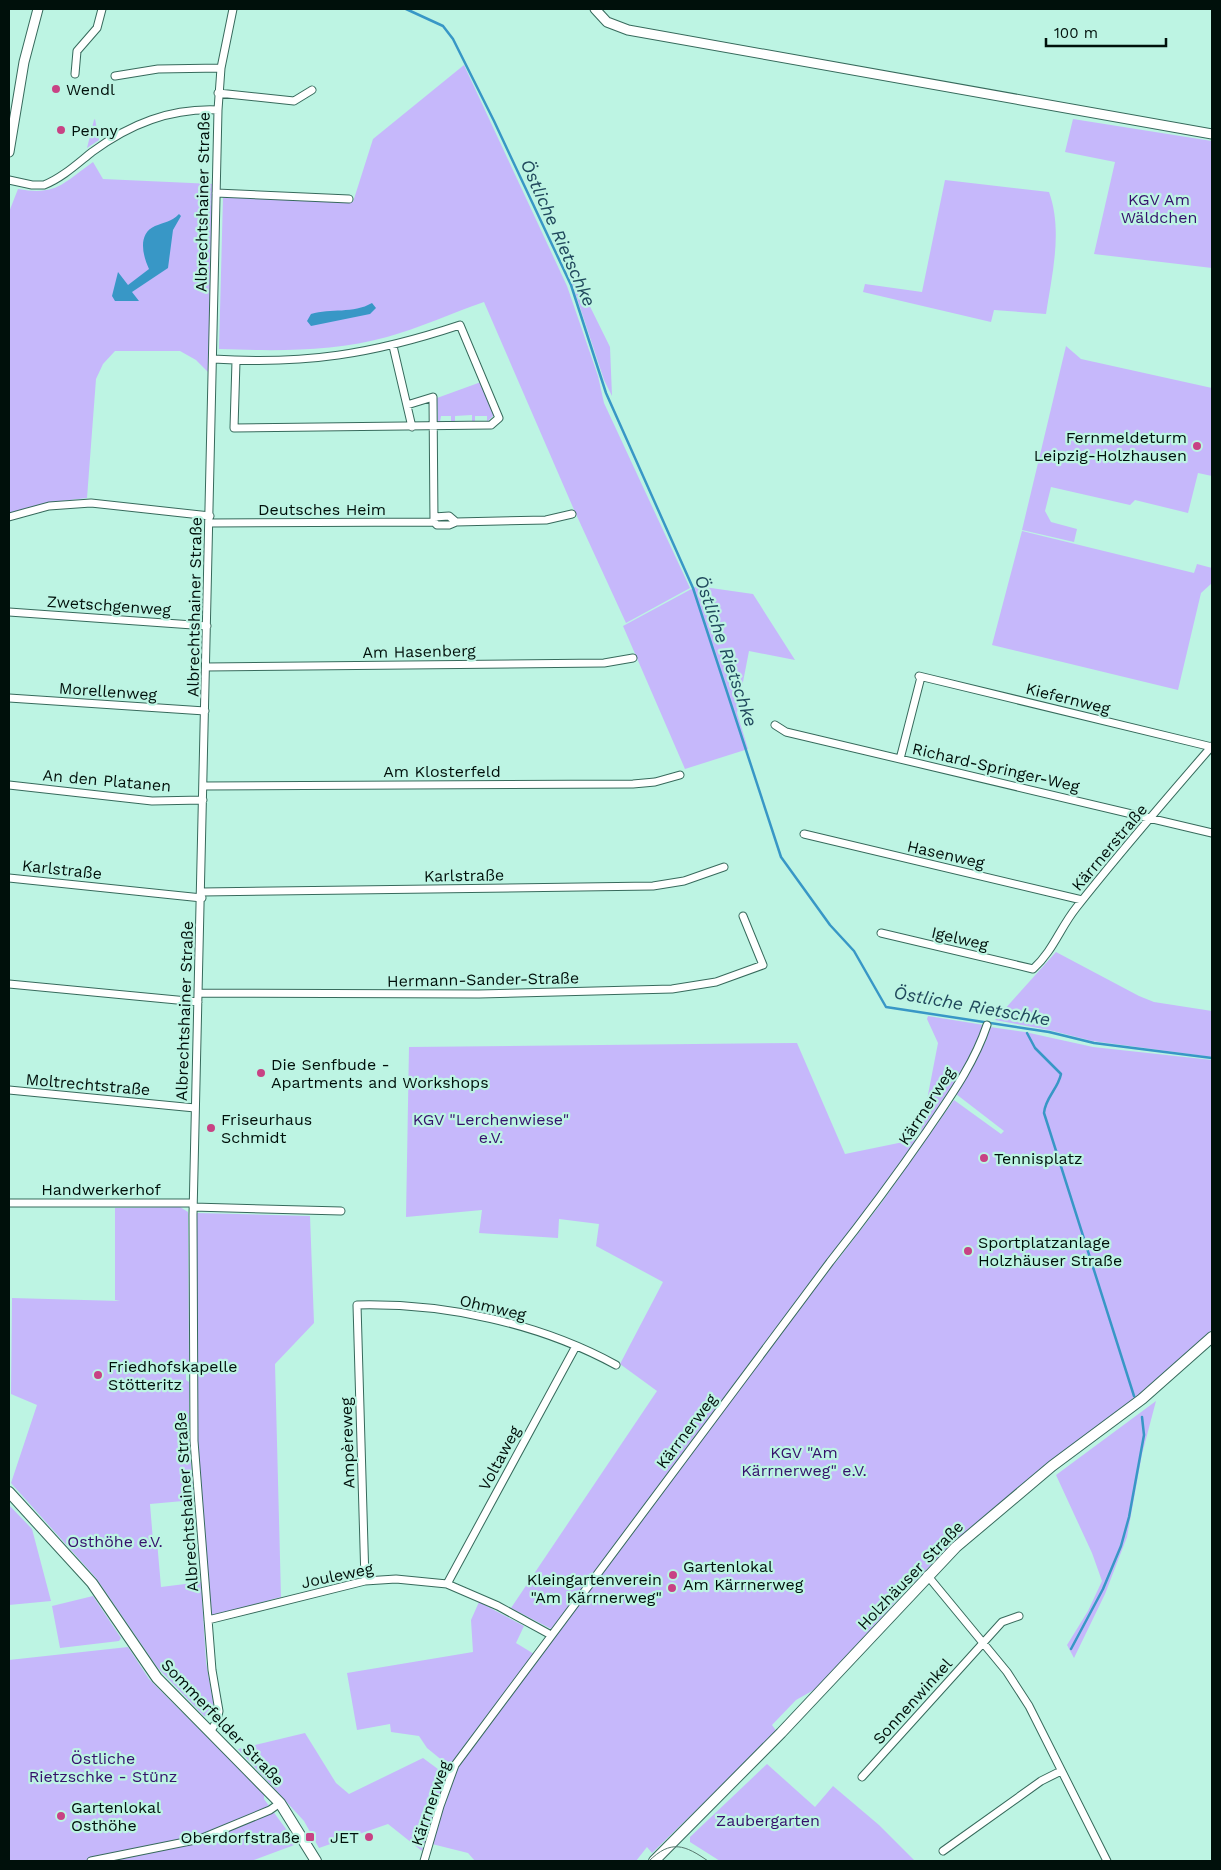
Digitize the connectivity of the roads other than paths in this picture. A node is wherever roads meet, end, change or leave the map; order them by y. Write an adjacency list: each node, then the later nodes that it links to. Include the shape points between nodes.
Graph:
1 (38, 9): 12 (street, via 24,62)
2 (102, 9): 6 (street, via 97,28 76,51)
3 (233, 9): 5 (street, Albrechtshainer Straße)
4 (595, 9): 11 (street, via 616,27 628,30)
5 (221, 68): 7 (street, via 158,69); 9 (street, Albrechtshainer Straße)
6 (75, 74)
7 (115, 76)
8 (312, 90): 9 (street, via 294,101)
9 (218, 93): 10 (street, Albrechtshainer Straße)
10 (218, 110): 13 (street, via 170,113 144,121 111,138 44,185); 14 (street, Albrechtshainer Straße)
11 (1212, 134)
12 (9, 152)
13 (9, 180)
14 (216, 193): 15 (street); 17 (street, Albrechtshainer Straße)
15 (349, 199)
16 (393, 346): 18 (street, via 322,359); 19 (street); 20 (street, via 460,325 499,418 491,425)
17 (213, 360): 18 (street); 24 (street, Albrechtshainer Straße)
18 (236, 361): 21 (street, via 234,428)
19 (407, 406): 20 (street, via 433,397); 21 (street)
20 (434, 426): 21 (street); 25 (street)
21 (412, 427)
22 (572, 514): 25 (street, Deutsches Heim, via 546,520 443,525 437,525)
23 (9, 518): 24 (street, Deutsches Heim, via 49,506 90,503)
24 (210, 519): 25 (street, Deutsches Heim); 27 (street, Albrechtshainer Straße)
25 (434, 519)
26 (9, 612): 27 (street, Zwetschgenweg)
27 (207, 626): 29 (street, Albrechtshainer Straße)
28 (633, 658): 29 (street, Am Hasenberg, via 604,663)
29 (206, 667): 31 (street, Albrechtshainer Straße)
30 (9, 698): 31 (street, Morellenweg)
31 (205, 711): 37 (street, Albrechtshainer Straße)
32 (775, 725): 34 (street, Richard-Springer-Weg, via 786,732)
33 (1212, 746): 34 (street, Kiefernweg, via 920,676); 39 (street, Kärrnerstraße)
34 (900, 759): 39 (street, Richard-Springer-Weg)
35 (680, 775): 37 (street, Am Klosterfeld, via 633,784)
36 (9, 785): 38 (street, An den Platanen, via 152,800)
37 (203, 786): 38 (street, Albrechtshainer Straße)
38 (203, 800): 44 (street, Albrechtshainer Straße)
39 (1150, 818): 40 (street, Richard-Springer-Weg); 45 (street, Kärrnerstraße)
40 (1212, 833)
41 (804, 834): 45 (street, Hasenweg)
42 (724, 867): 44 (street, Karlstraße, via 653,886)
43 (9, 878): 44 (street, Karlstraße)
44 (202, 895): 50 (street, Albrechtshainer Straße)
45 (1082, 900): 48 (street, Kärrnerstraße, via 1057,934 1054,946)
46 (743, 916): 50 (street, Hermann-Sander-Straße, via 763,964 716,982 672,989 479,994)
47 (881, 933): 48 (street, Igelweg)
48 (1033, 969)
49 (9, 984): 51 (street)
50 (199, 993): 51 (street, Albrechtshainer Straße)
51 (198, 1002): 54 (street, Albrechtshainer Straße)
52 (987, 1025): 68 (street, Kärrnerweg, via 980,1046 952,1094 879,1200)
53 (9, 1090): 54 (street, Moltrechtstraße)
54 (195, 1108): 56 (street, Albrechtshainer Straße)
55 (9, 1203): 56 (street, Handwerkerhof)
56 (193, 1205): 57 (street); 67 (street, Albrechtshainer Straße, via 194,1441)
57 (341, 1211)
58 (357, 1305): 60 (street, Ohmweg, via 384,1304 445,1310 513,1325); 64 (street, Ampèreweg)
59 (1212, 1337): 63 (main road, Holzhäuser Straße, via 1142,1399 1019,1492)
60 (576, 1346): 61 (street, Ohmweg); 65 (street, Voltaweg)
61 (616, 1365)
62 (9, 1492): 70 (main road, Sommerfelder Straße, via 92,1583 157,1678)
63 (928, 1575): 69 (street); 78 (main road, Holzhäuser Straße, via 781,1733)
64 (365, 1580): 65 (street, Jouleweg, via 396,1579); 67 (street, Jouleweg)
65 (447, 1584): 68 (street, Jouleweg, via 498,1606)
66 (1019, 1616): 69 (street, Sonnenwinkel, via 1002,1622)
67 (208, 1620): 70 (street, Albrechtshainer Straße, via 219,1711)
68 (551, 1635): 77 (street, Kärrnerweg, via 455,1765)
69 (982, 1642): 71 (street, via 1029,1706); 72 (street, Sonnenwinkel)
70 (210, 1732): 73 (main road, Sommerfelder Straße)
71 (1061, 1771): 74 (street, via 1041,1781); 79 (street)
72 (862, 1777)
73 (280, 1803): 75 (street, via 200,1839); 76 (main road, Sommerfelder Straße)
74 (943, 1851)
75 (91, 1861)
76 (316, 1861)
77 (424, 1861)
78 (654, 1861)
79 (1107, 1861)

